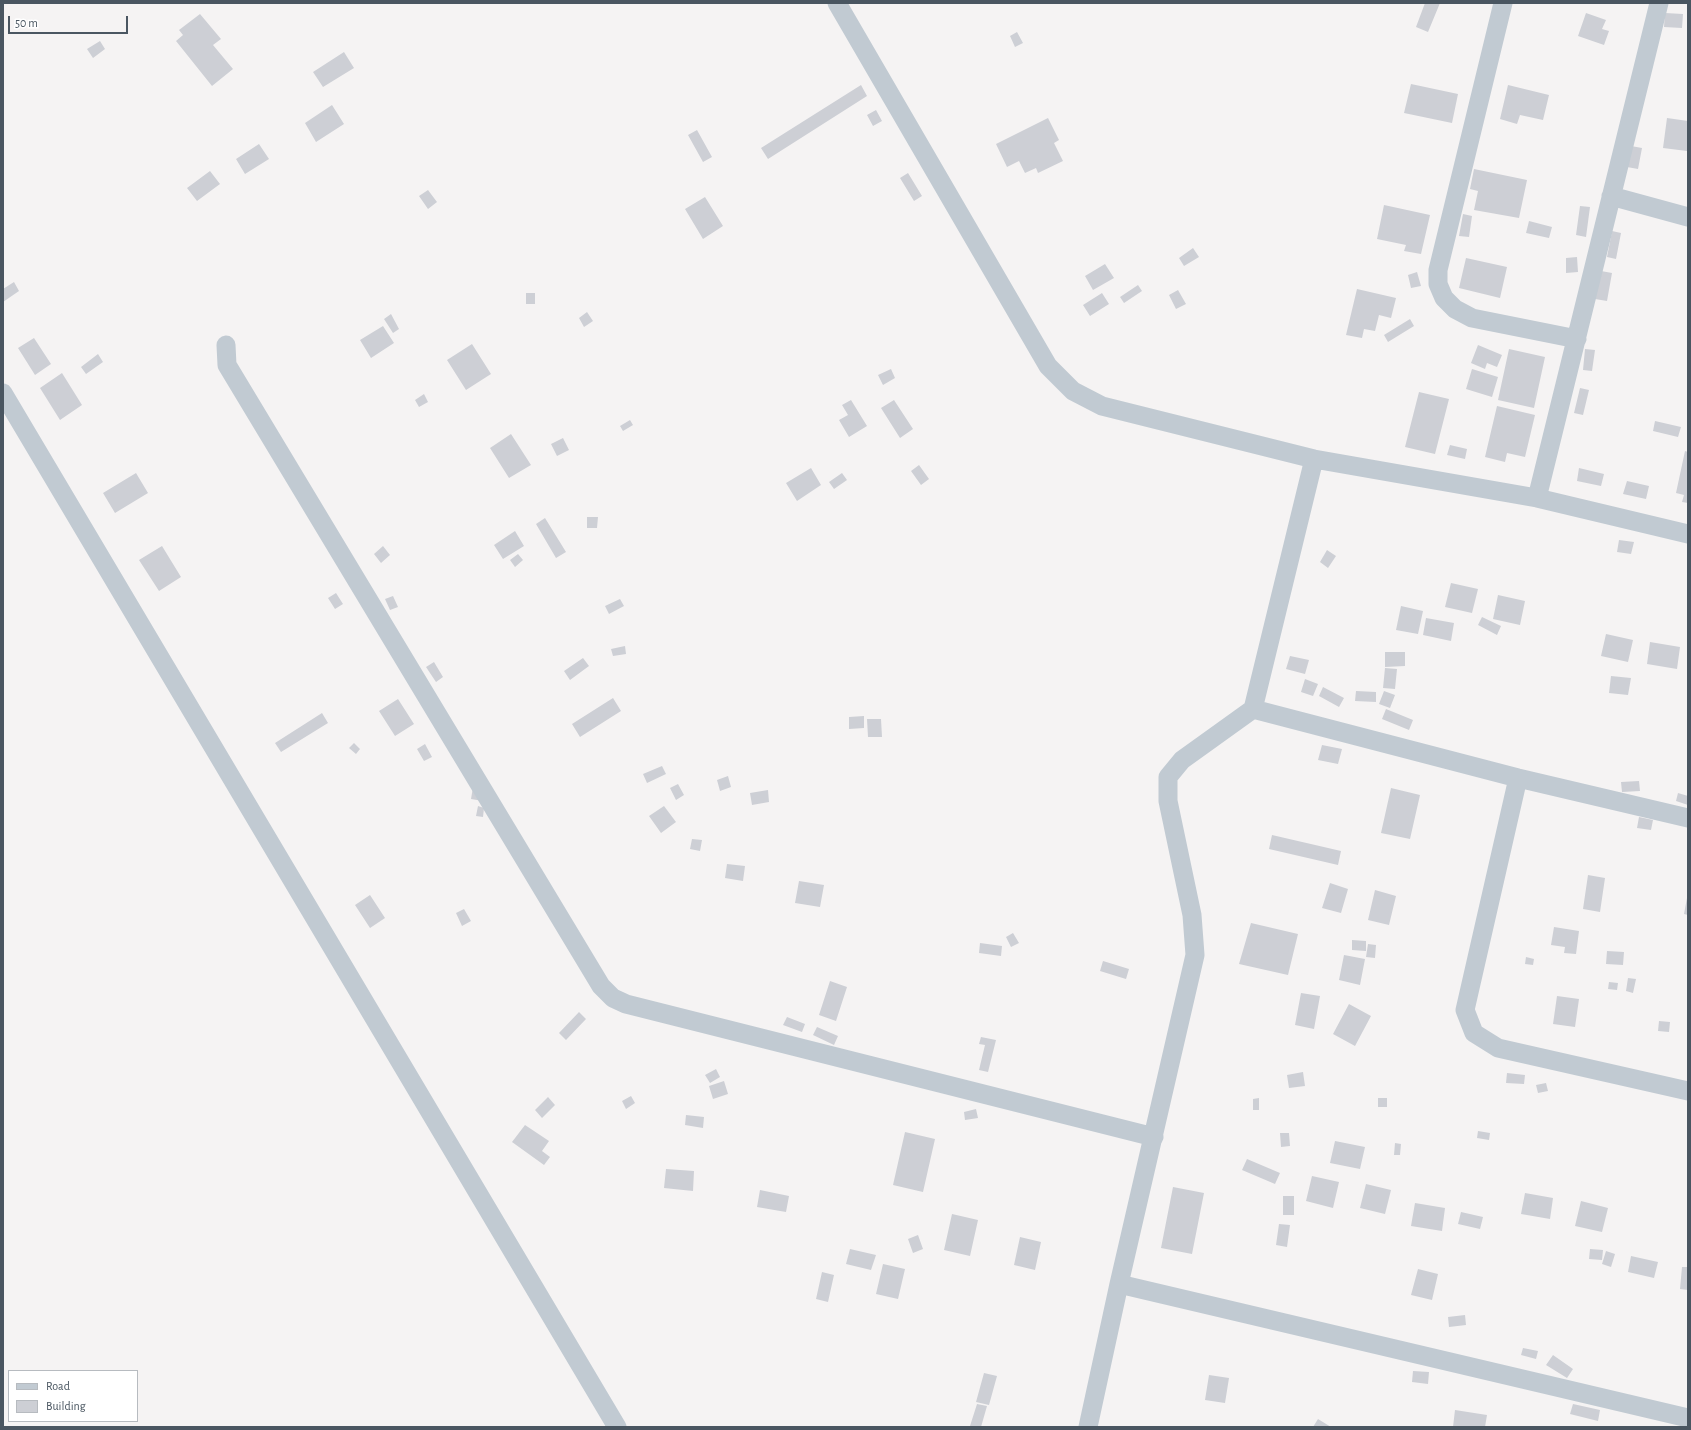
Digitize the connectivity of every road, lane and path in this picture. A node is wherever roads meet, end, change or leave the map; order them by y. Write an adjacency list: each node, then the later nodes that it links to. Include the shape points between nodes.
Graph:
1 (837, 3): 9 (street, via 1048,366 1073,391 1102,406)
2 (1503, 3): 6 (street, via 1438,270 1438,284 1444,298 1455,309 1472,318)
3 (1659, 3): 4 (street)
4 (1611, 196): 5 (street); 6 (street)
5 (1688, 217)
6 (1577, 339): 10 (street)
7 (226, 344): 16 (street, via 227,365 601,986 613,998 634,1006)
8 (3, 393): 19 (street)
9 (1314, 458): 10 (street); 12 (street)
10 (1537, 498): 11 (street)
11 (1688, 534)
12 (1253, 709): 13 (street); 16 (street, via 1182,760 1168,777 1168,801 1192,915 1195,955)
13 (1518, 778): 14 (street); 15 (street, via 1465,1010 1474,1033 1498,1048)
14 (1688, 818)
15 (1688, 1091)
16 (1154, 1137): 17 (street)
17 (1119, 1284): 18 (street); 20 (street)
18 (1688, 1418)
19 (616, 1427)
20 (1088, 1427)

